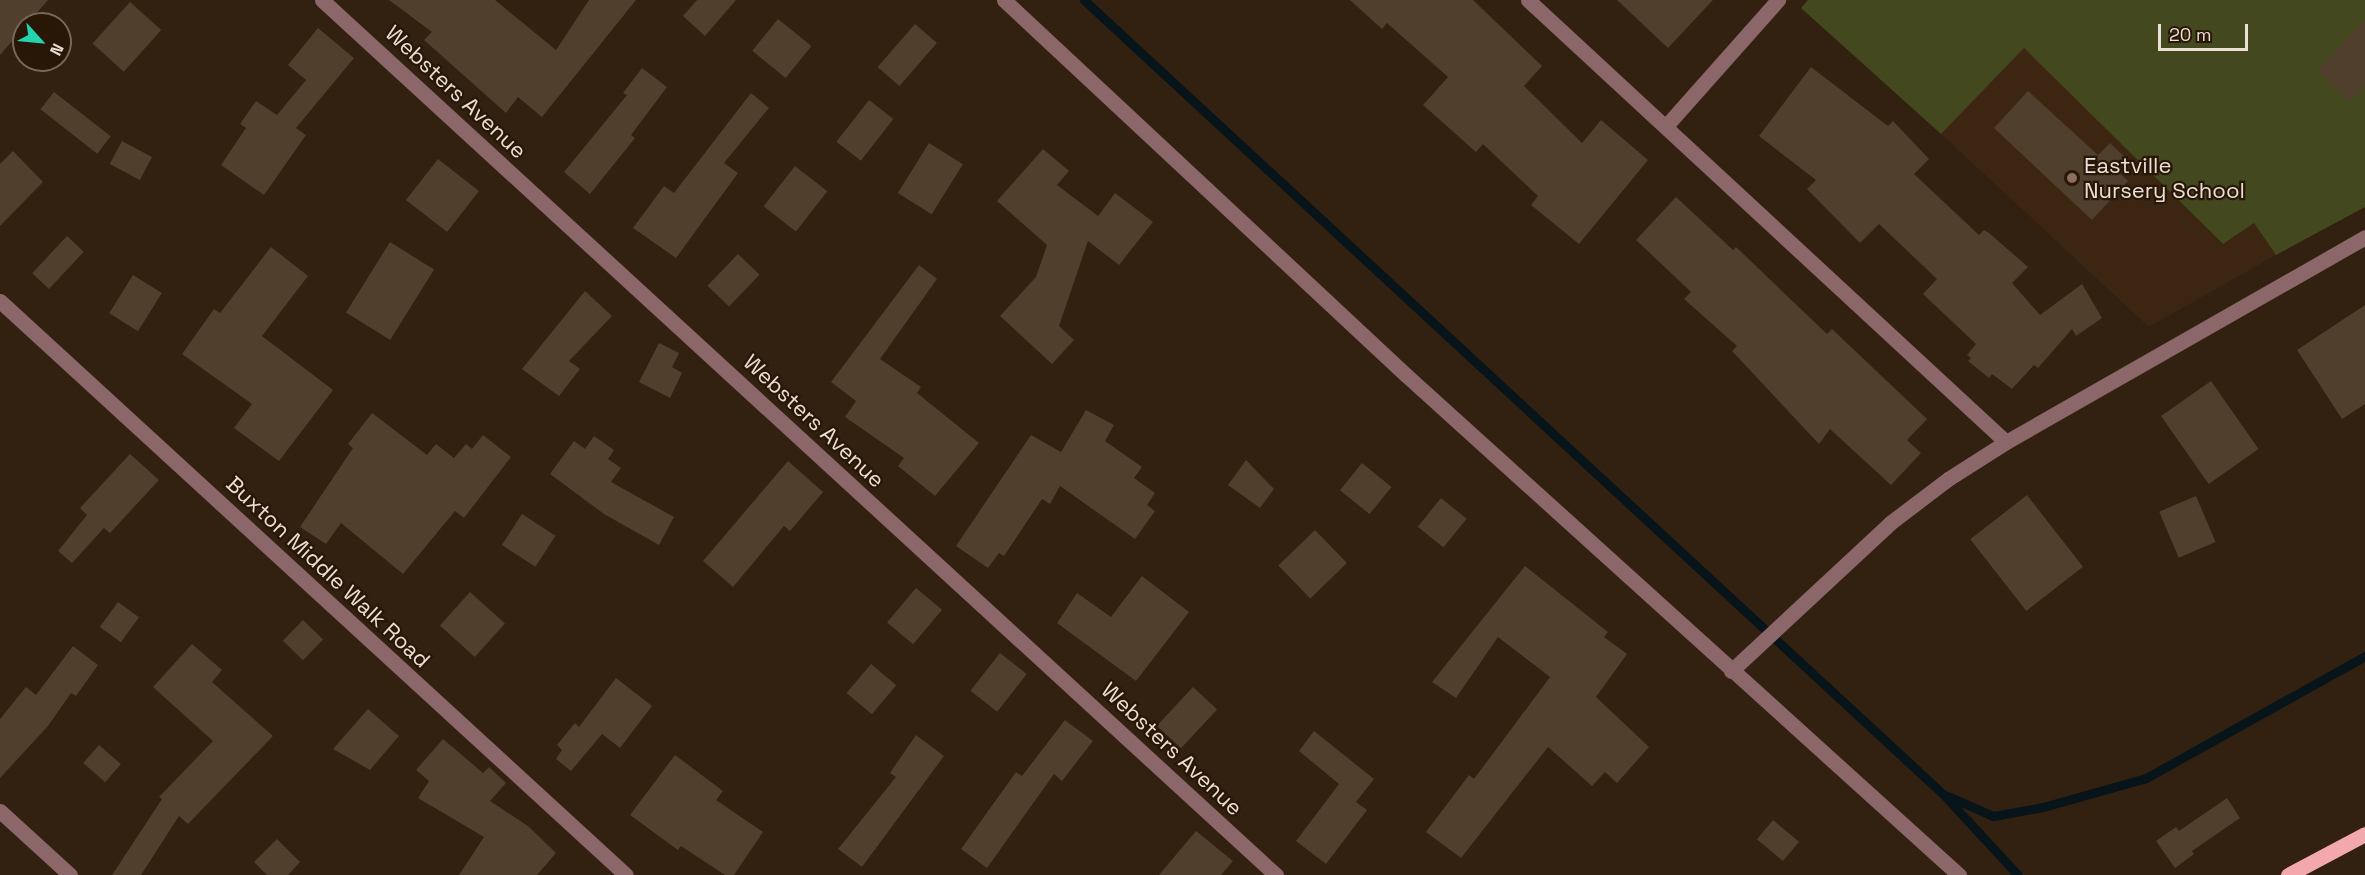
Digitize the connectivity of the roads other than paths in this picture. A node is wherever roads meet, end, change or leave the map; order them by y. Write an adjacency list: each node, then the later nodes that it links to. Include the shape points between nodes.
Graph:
1 (322, 0): 14 (street, Websters Avenue)
2 (1004, 0): 9 (street)
3 (1528, 0): 5 (street)
4 (1778, 0): 5 (street)
5 (1666, 126): 8 (street)
6 (2365, 237): 8 (street)
7 (0, 301): 13 (street, Buxton Middle Walk Road)
8 (2006, 442): 9 (street, via 1890,523)
9 (1731, 671): 15 (street)
10 (0, 811): 12 (street)
11 (2365, 834): 16 (main road)
12 (70, 875)
13 (626, 875)
14 (1276, 875)
15 (1959, 875)
16 (2288, 875)

